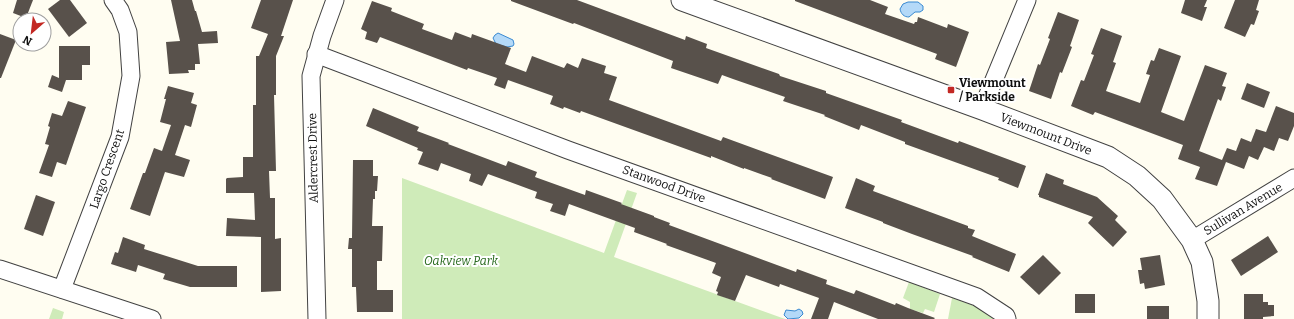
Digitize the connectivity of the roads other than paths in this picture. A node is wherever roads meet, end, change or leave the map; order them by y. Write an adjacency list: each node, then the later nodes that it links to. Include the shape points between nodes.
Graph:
1 (113, 0): 10 (street, Largo Crescent, via 120,10 128,32 131,76 120,137)
2 (335, 0): 5 (street, Aldercrest Drive)
3 (682, 0): 6 (street, Viewmount Drive)
4 (1027, 0): 6 (street)
5 (316, 54): 12 (street, Aldercrest Drive, via 311,76); 13 (street, Stanwood Drive, via 568,150 977,297)
6 (982, 109): 8 (street, Viewmount Drive, via 1108,157 1137,176 1162,199)
7 (1294, 178): 8 (street, Sullivan Avenue)
8 (1192, 240): 14 (street, Viewmount Drive, via 1202,262)
9 (0, 269): 10 (street)
10 (62, 289): 11 (street)
11 (152, 319)
12 (317, 319)
13 (1007, 319)
14 (1208, 319)

